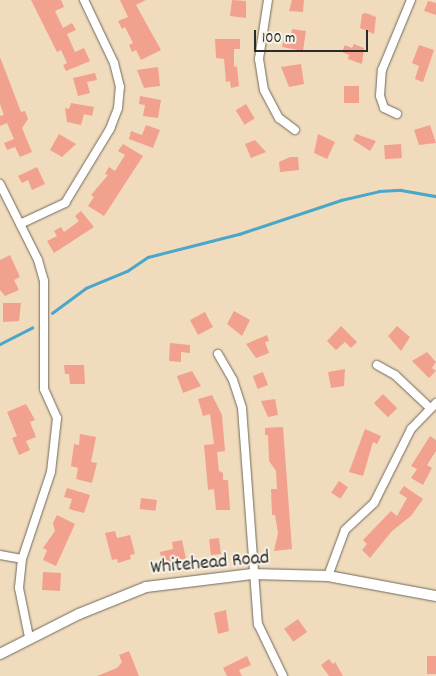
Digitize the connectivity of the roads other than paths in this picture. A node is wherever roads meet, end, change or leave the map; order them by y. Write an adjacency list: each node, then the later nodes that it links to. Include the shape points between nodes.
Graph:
1 (84, 0): 7 (street, via 114,64 120,87 118,108 110,129 65,202)
2 (268, 0): 5 (street, via 259,59 264,90 279,118)
3 (410, 0): 4 (street, via 382,70 380,96 384,108)
4 (397, 114)
5 (295, 130)
6 (0, 184): 7 (street)
7 (20, 224): 12 (street, via 44,281 44,389 57,418 51,472)
8 (218, 354): 13 (street, via 233,380 242,408)
9 (377, 365): 10 (street)
10 (433, 405): 14 (street, via 411,429 374,503 345,530)
11 (0, 555): 12 (street)
12 (22, 559): 16 (street, via 19,588)
13 (252, 574): 14 (street, Whitehead Road); 16 (street, Whitehead Road, via 146,587); 18 (street, via 258,624)
14 (328, 576): 15 (street, Whitehead Road)
15 (436, 596)
16 (29, 637): 17 (street, Whitehead Road)
17 (0, 654)
18 (283, 676)

